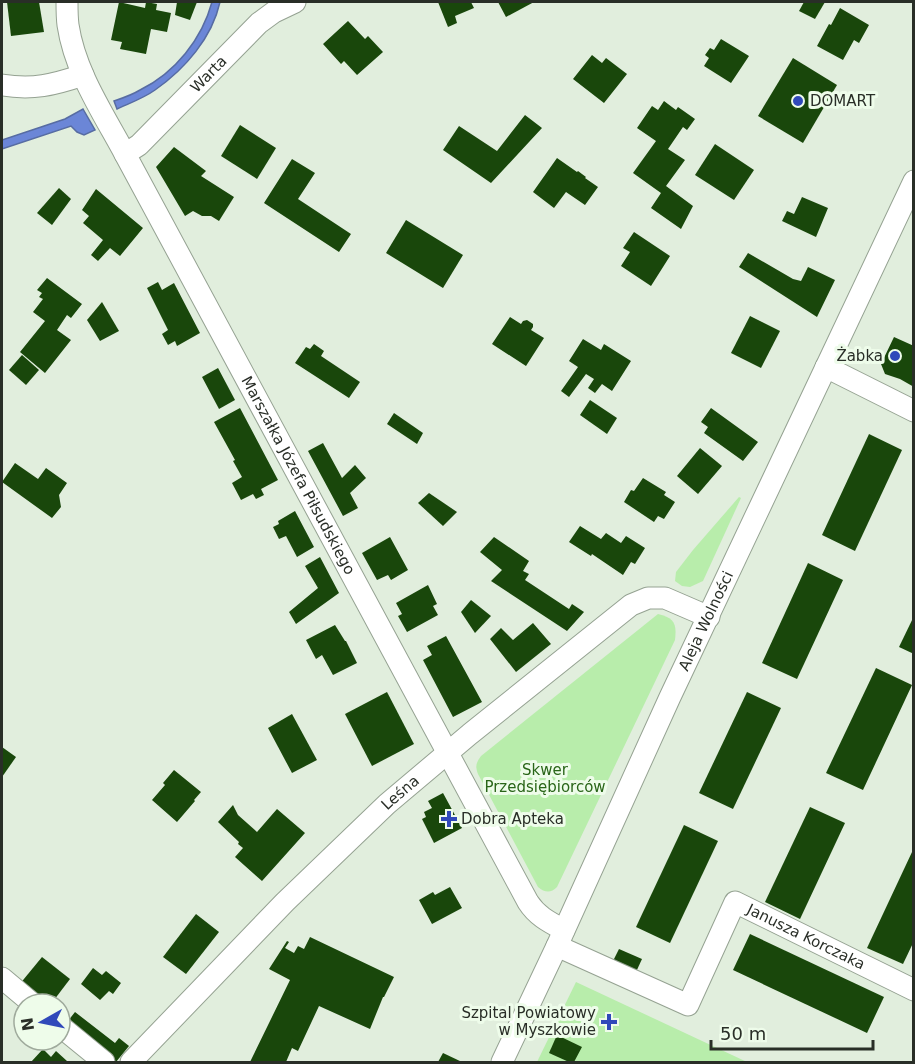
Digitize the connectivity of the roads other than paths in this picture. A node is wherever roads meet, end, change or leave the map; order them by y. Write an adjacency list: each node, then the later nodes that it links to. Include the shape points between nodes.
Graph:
1 (67, 2): 3 (street, Marszałka Józefa Piłsudskiego, via 70,35)
2 (295, 2): 5 (street, Warta, via 259,23 139,145)
3 (83, 75): 4 (street, via 38,87); 5 (street, Marszałka Józefa Piłsudskiego)
4 (2, 85)
5 (125, 154): 10 (street, Marszałka Józefa Piłsudskiego)
6 (914, 181): 7 (street, Aleja Wolności)
7 (826, 367): 8 (street); 9 (street, Aleja Wolności)
8 (914, 411)
9 (709, 617): 10 (street, Leśna, via 665,598 648,598 632,605); 11 (street, Aleja Wolności)
10 (447, 754): 11 (street, Marszałka Józefa Piłsudskiego, via 534,911); 17 (street, Leśna, via 387,804 285,902)
11 (561, 938): 13 (street, Janusza Korczaka, via 688,1005 735,902); 18 (street, Aleja Wolności)
12 (2, 978): 14 (street)
13 (912, 984)
14 (19, 992)
15 (72, 1036): 16 (street)
16 (104, 1062)
17 (131, 1062)
18 (502, 1062)

